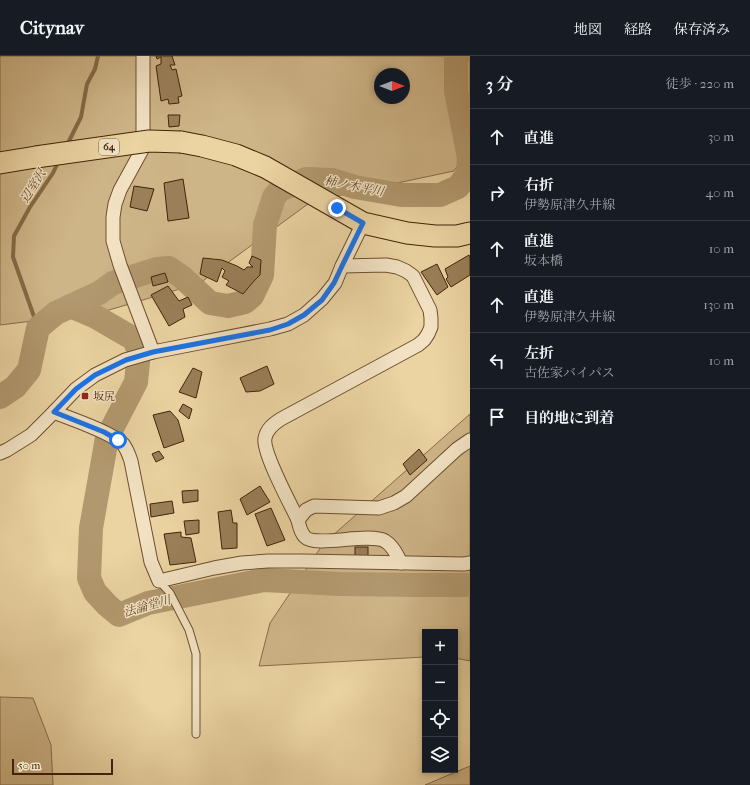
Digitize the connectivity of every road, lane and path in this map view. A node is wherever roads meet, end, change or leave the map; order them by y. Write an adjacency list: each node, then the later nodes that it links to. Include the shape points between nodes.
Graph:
1 (144, 56): 6 (street, via 143,148 115,204 113,241)
2 (0, 163): 3 (main road, 64, bridge, via 149,141 181,142 236,155 265,167)
3 (363, 223): 4 (main road, 64, via 407,233 435,236); 5 (street)
4 (470, 233)
5 (342, 266): 6 (street, via 322,300 288,324 270,330); 10 (street, via 386,265 397,266 406,271 413,276 430,310 431,326 424,340 418,345 280,420 268,431 264,440 267,456)
6 (153, 352): 7 (street, via 126,360 90,378)
7 (54, 412): 9 (street, via 31,435); 13 (street, via 104,432 122,443 127,450 151,562)
8 (470, 440): 10 (street, via 406,496 394,503 379,508 314,506 306,510)
9 (0, 453)
10 (298, 520): 11 (street, via 301,530 310,540 374,538 392,547)
11 (401, 563): 12 (street); 13 (street, via 242,563)
12 (470, 563)
13 (159, 582): 14 (lane, via 170,593 189,630 196,654)
14 (196, 734)

